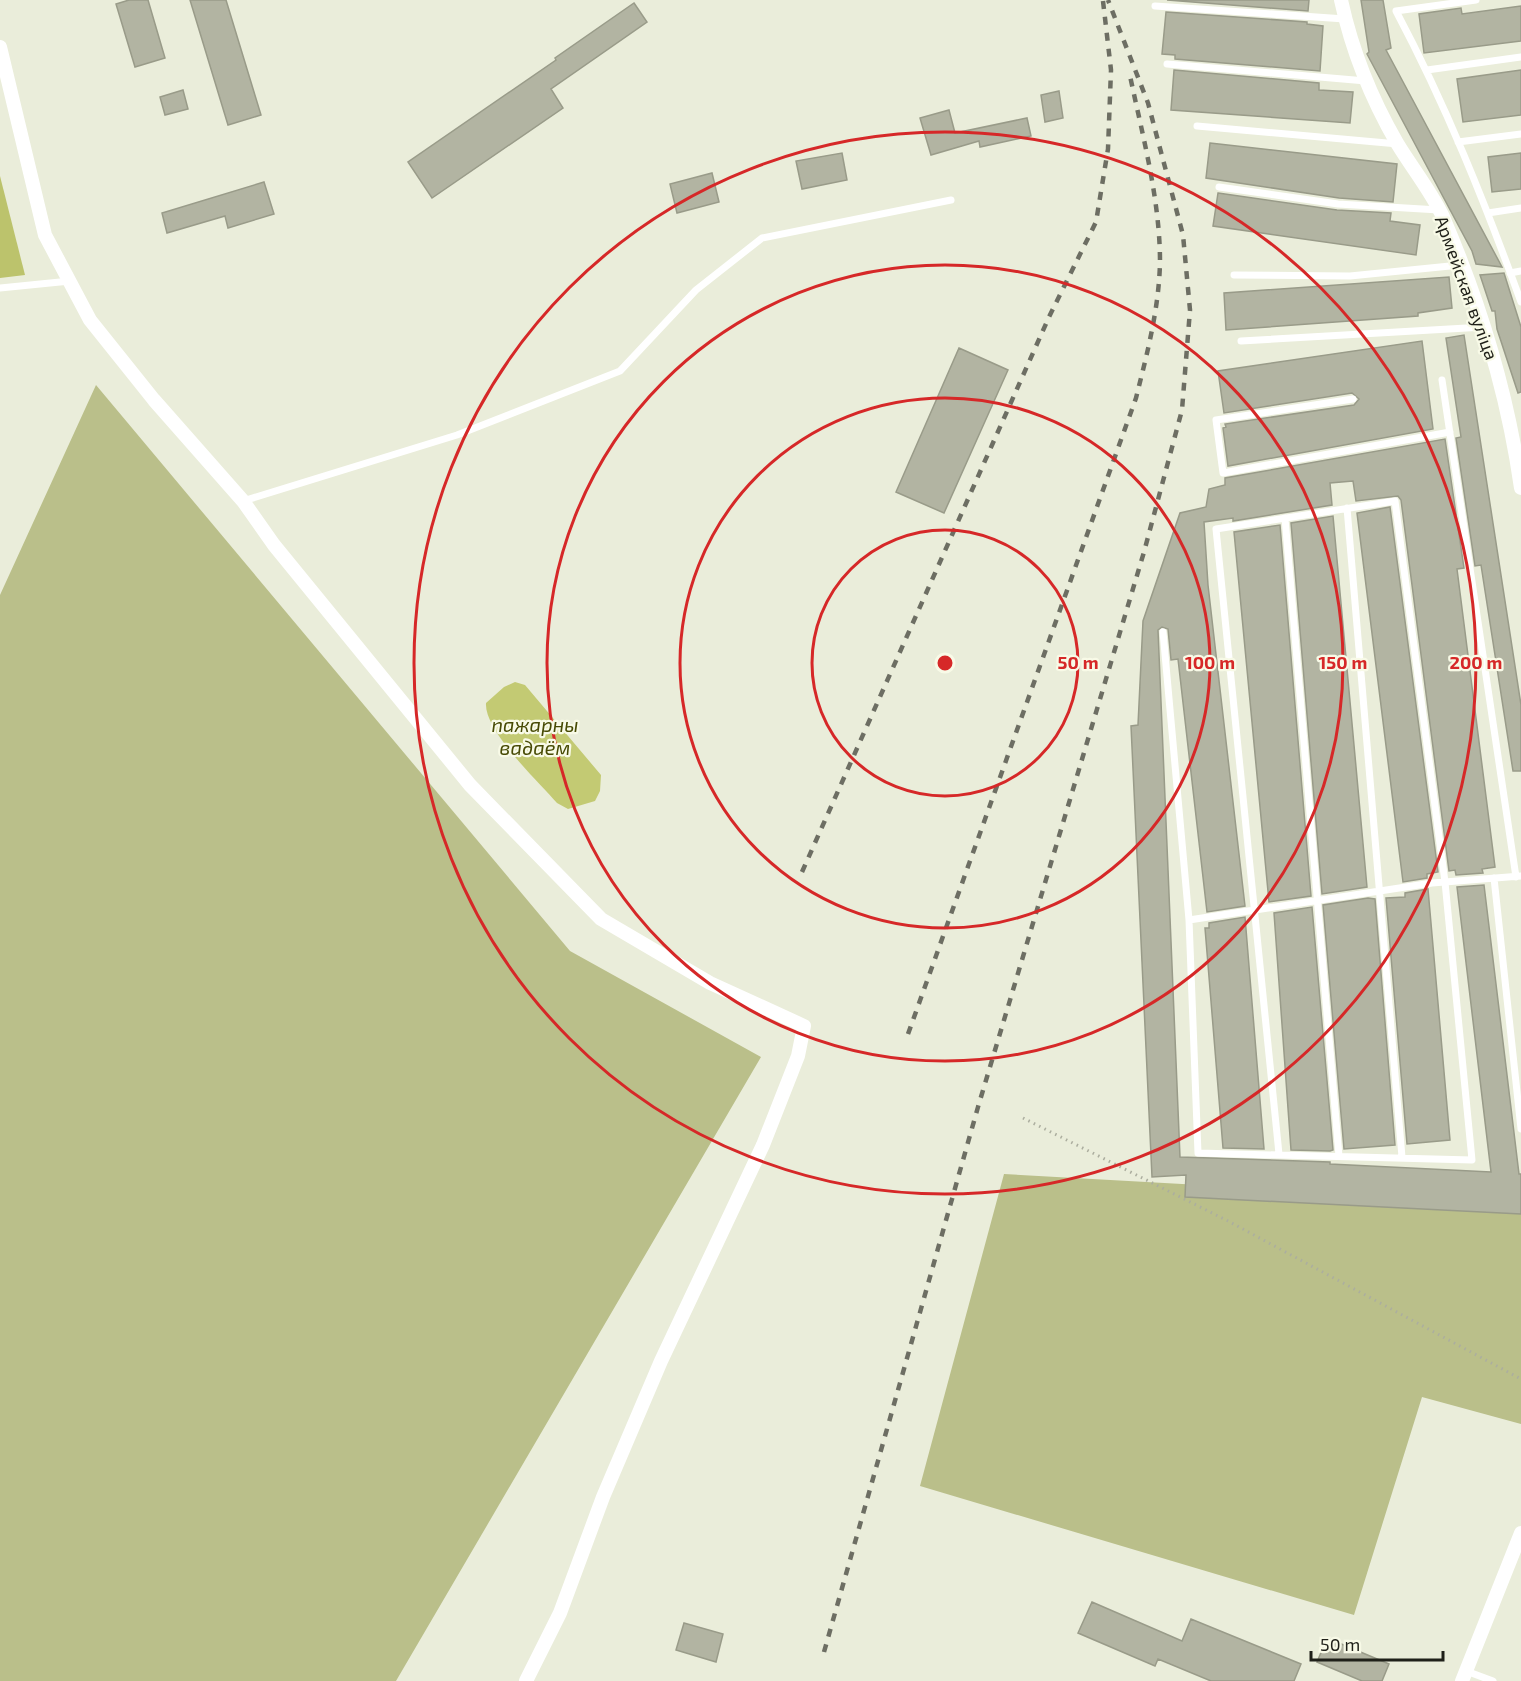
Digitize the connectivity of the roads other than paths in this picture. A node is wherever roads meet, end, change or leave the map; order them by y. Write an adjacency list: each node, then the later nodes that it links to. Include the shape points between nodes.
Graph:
1 (1341, 0): 4 (street, Армейская вуліца)
2 (1476, 0): 8 (lane, via 1396,12)
3 (1155, 6): 4 (lane)
4 (1345, 19): 9 (street, Армейская вуліца)
5 (0, 47): 23 (street, via 45,235)
6 (1521, 57): 8 (lane)
7 (1167, 64): 9 (lane)
8 (1427, 70): 12 (lane)
9 (1366, 81): 13 (street, Армейская вуліца)
10 (1197, 126): 13 (lane)
11 (1521, 134): 12 (lane)
12 (1458, 142): 18 (lane)
13 (1398, 144): 17 (street, Армейская вуліца)
14 (1219, 187): 17 (lane, via 1338,204)
15 (951, 200): 33 (lane, via 762,237 696,290 620,371 457,435)
16 (1521, 208): 18 (lane)
17 (1439, 210): 19 (street, Армейская вуліца)
18 (1488, 213): 21 (lane)
19 (1460, 265): 22 (lane, via 1350,276); 26 (street, Армейская вуліца)
20 (1521, 272): 21 (lane)
21 (1510, 273): 25 (lane)
22 (1234, 275)
23 (70, 281): 24 (lane); 33 (street, via 90,320)
24 (0, 288)
25 (1521, 302)
26 (1484, 327): 27 (lane); 31 (street, Армейская вуліца)
27 (1241, 342)
28 (1443, 380): 30 (lane)
29 (1353, 399): 30 (lane, via 1216,420 1223,473)
30 (1450, 432): 37 (lane)
31 (1518, 441): 32 (street, Армейская вуліца)
32 (1521, 488)
33 (243, 501): 50 (street, via 274,545 470,785 601,919 710,983 804,1026 798,1056 763,1145 661,1360 603,1497 560,1613)
34 (1347, 508): 35 (lane); 39 (lane, via 1395,501); 40 (lane)
35 (1285, 518): 41 (lane); 42 (lane, via 1216,529)
36 (1163, 632): 43 (lane)
37 (1518, 877): 38 (lane)
38 (1494, 878): 39 (lane); 44 (lane)
39 (1444, 882): 40 (lane); 47 (lane, via 1472,1160)
40 (1379, 893): 41 (lane); 47 (lane)
41 (1320, 902): 42 (lane); 46 (lane)
42 (1257, 911): 43 (lane); 45 (lane)
43 (1189, 920): 45 (lane, via 1198,1153)
44 (1521, 1128)
45 (1279, 1154): 46 (lane)
46 (1339, 1156): 47 (lane)
47 (1402, 1157)
48 (1521, 1533): 49 (street)
49 (1464, 1676): 51 (lane)
50 (526, 1681)
51 (1493, 1681)

